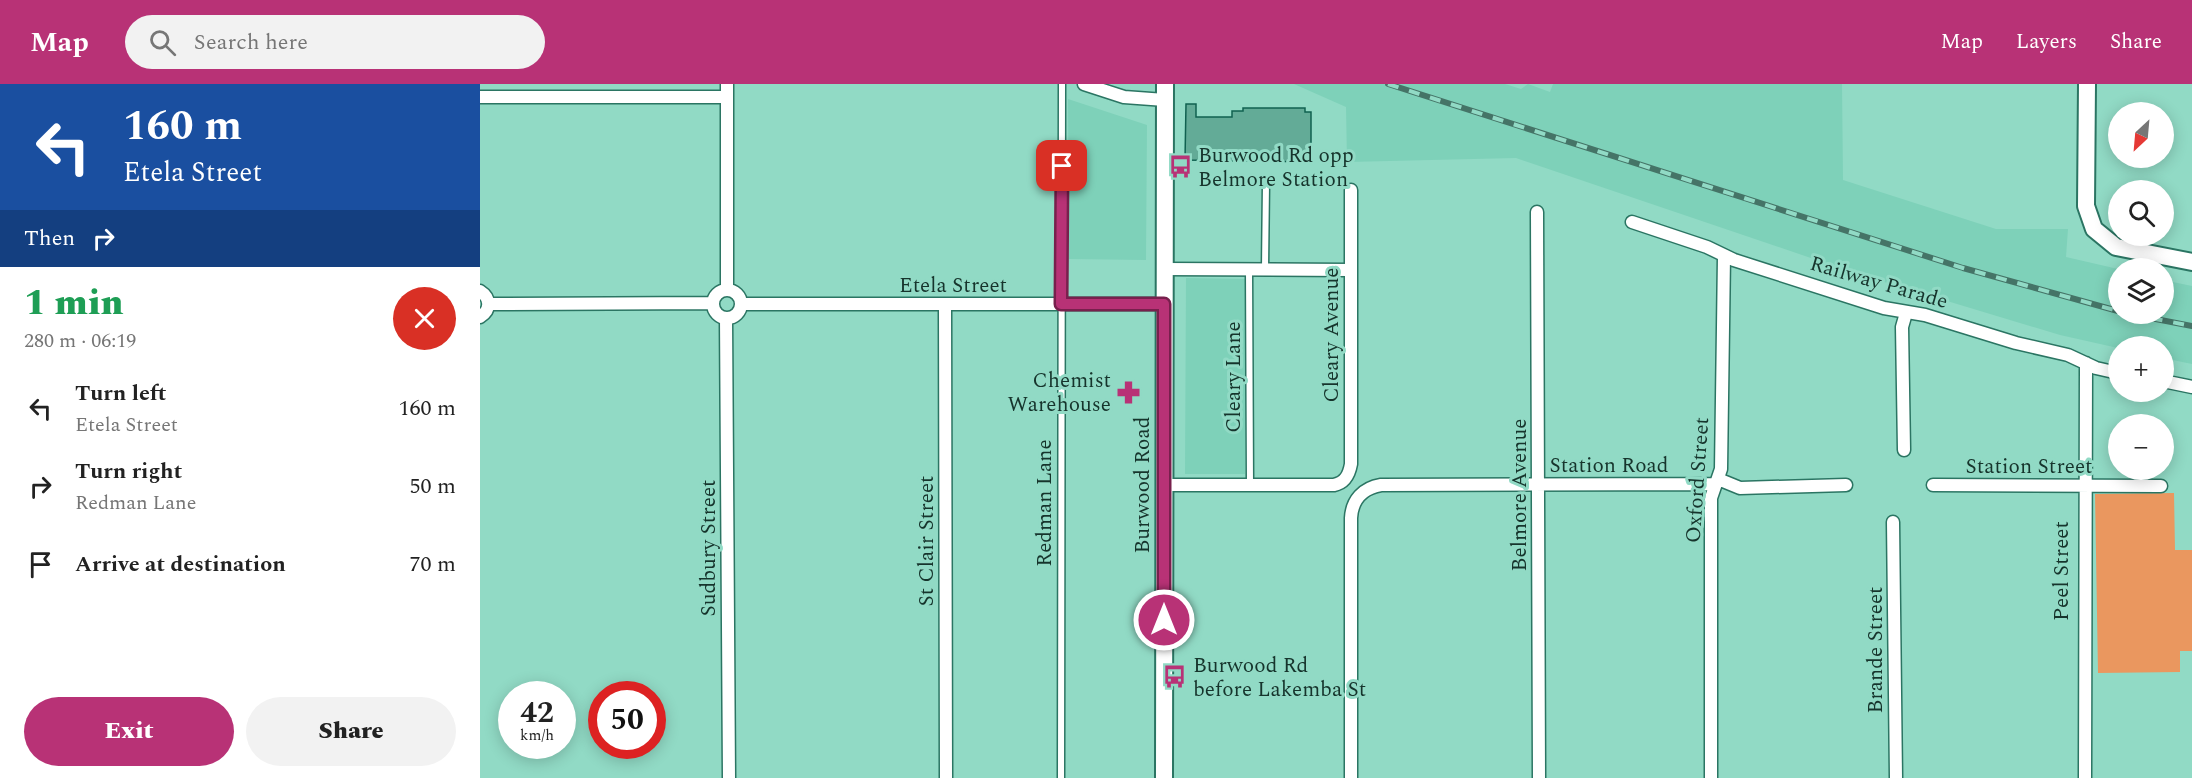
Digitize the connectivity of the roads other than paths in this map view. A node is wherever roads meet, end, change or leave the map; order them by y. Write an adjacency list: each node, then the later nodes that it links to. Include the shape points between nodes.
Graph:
1 (1062, 84): 23 (lane, Redman Lane)
2 (1084, 84): 5 (street, via 1124,97)
3 (2087, 84): 12 (main road, via 2086,206 2094,229 2116,247)
4 (727, 90): 6 (street); 17 (street)
5 (1165, 92): 13 (main road, Burwood Road)
6 (480, 97)
7 (1266, 183): 14 (lane)
8 (1351, 190): 16 (street, Cleary Avenue)
9 (1537, 212): 35 (street, Belmore Avenue)
10 (1632, 222): 11 (street, Railway Parade)
11 (1724, 256): 25 (street, Railway Parade); 33 (street, Oxford Street, via 1721,469)
12 (2192, 262)
13 (1164, 269): 15 (street); 24 (main road, Burwood Road)
14 (1265, 269): 15 (street); 16 (street)
15 (1250, 270): 36 (lane, Cleary Lane)
16 (1350, 270): 36 (street, Cleary Avenue, via 1351,464 1346,479 1334,485)
17 (727, 290): 19 (street, via 716,295); 21 (street, via 738,296)
18 (480, 291): 20 (street)
19 (713, 303): 20 (street); 27 (street, via 715,311)
20 (489, 304): 26 (street)
21 (741, 304): 22 (street, Etela Street); 27 (street, via 738,313)
22 (945, 304): 23 (street, Etela Street); 43 (street, St Clair Street)
23 (1061, 304): 24 (street, Etela Street); 44 (lane, Redman Lane)
24 (1164, 304): 34 (main road, Burwood Road)
25 (1906, 313): 28 (street, Railway Parade, via 1925,315); 32 (street, via 1902,327)
26 (480, 317)
27 (726, 318): 42 (street, Sudbury Street)
28 (2086, 363): 29 (street, Railway Parade); 39 (street, Peel Street)
29 (2108, 370)
30 (2174, 383): 31 (street)
31 (2192, 387)
32 (1904, 450)
33 (1717, 482): 35 (street, Station Road); 37 (street, Station Road, via 1740,488); 48 (street, Oxford Street, via 1711,498)
34 (1164, 484): 36 (street); 45 (main road, Burwood Road)
35 (1538, 484): 46 (street, Station Road, via 1381,485 1361,493 1350,518); 47 (street, Belmore Avenue)
36 (1250, 485)
37 (1846, 485)
38 (1933, 485): 39 (street, Station Street)
39 (2084, 486): 40 (street, Station Street); 50 (street, Peel Street)
40 (2161, 486)
41 (1893, 522): 49 (street, Brande Street)
42 (729, 778)
43 (946, 778)
44 (1061, 778)
45 (1164, 778)
46 (1351, 778)
47 (1539, 778)
48 (1711, 778)
49 (1896, 778)
50 (2085, 778)

